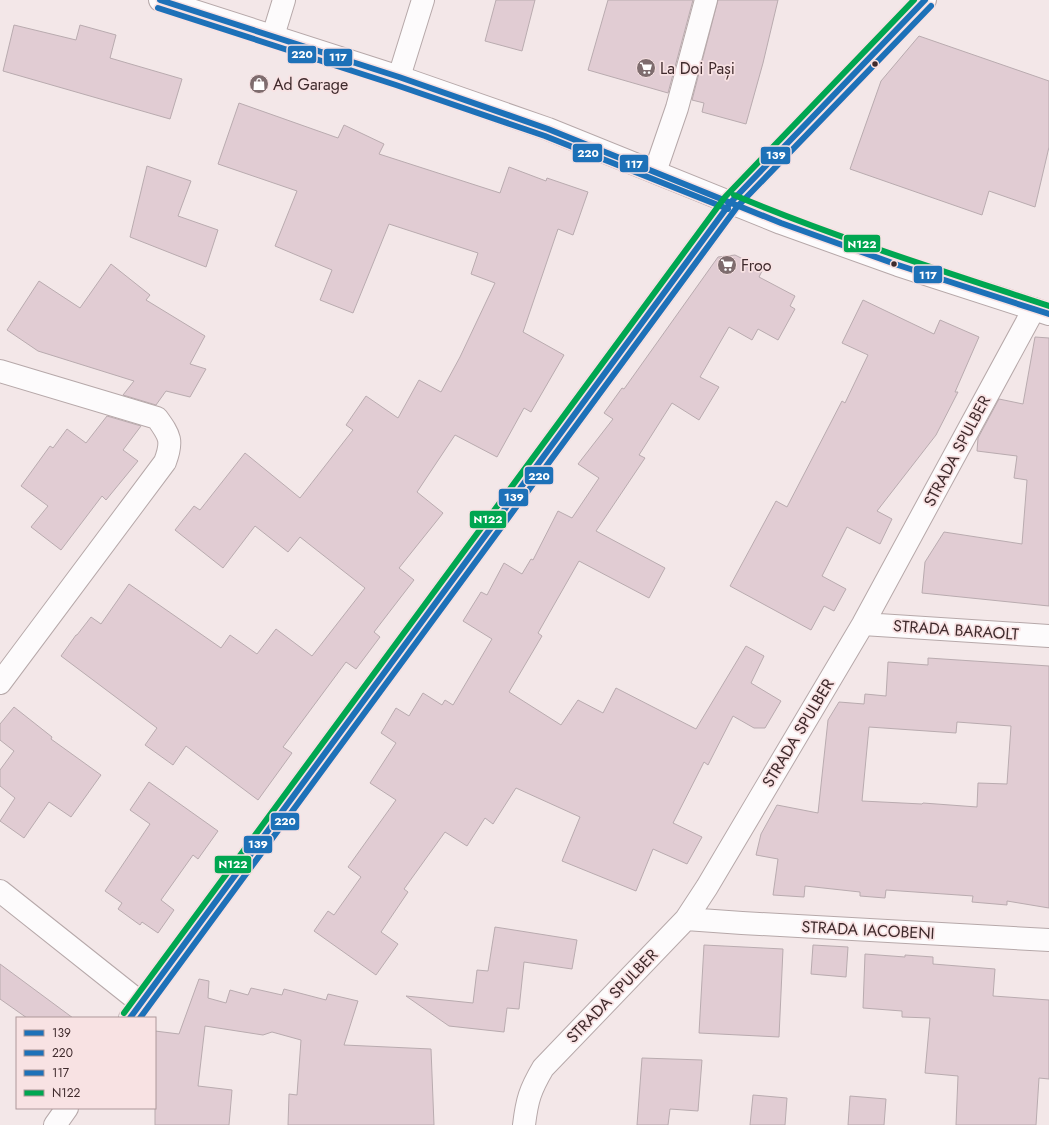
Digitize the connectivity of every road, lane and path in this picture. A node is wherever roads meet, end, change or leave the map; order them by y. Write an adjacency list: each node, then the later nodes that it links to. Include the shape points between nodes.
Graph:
1 (160, 0): 6 (street)
2 (284, 0): 6 (street)
3 (423, 0): 7 (street)
4 (706, 0): 8 (street, via 677,108)
5 (925, 0): 9 (street)
6 (273, 36): 7 (street)
7 (399, 77): 8 (street, via 548,129)
8 (656, 172): 9 (street)
9 (731, 202): 10 (street, via 898,265); 18 (street)
10 (1042, 311): 12 (street, STRADA SPULBER)
11 (0, 371): 14 (street, via 157,418 168,434 170,449 165,462)
12 (863, 624): 13 (street, STRADA BARAOLT); 16 (street, STRADA SPULBER)
13 (1049, 636)
14 (0, 682)
15 (0, 891): 18 (street)
16 (686, 919): 17 (street, STRADA IACOBENI); 21 (street, STRADA SPULBER, via 543,1068 532,1086)
17 (1049, 940)
18 (136, 1010)
19 (66, 1109): 20 (street)
20 (55, 1125)
21 (524, 1125)

